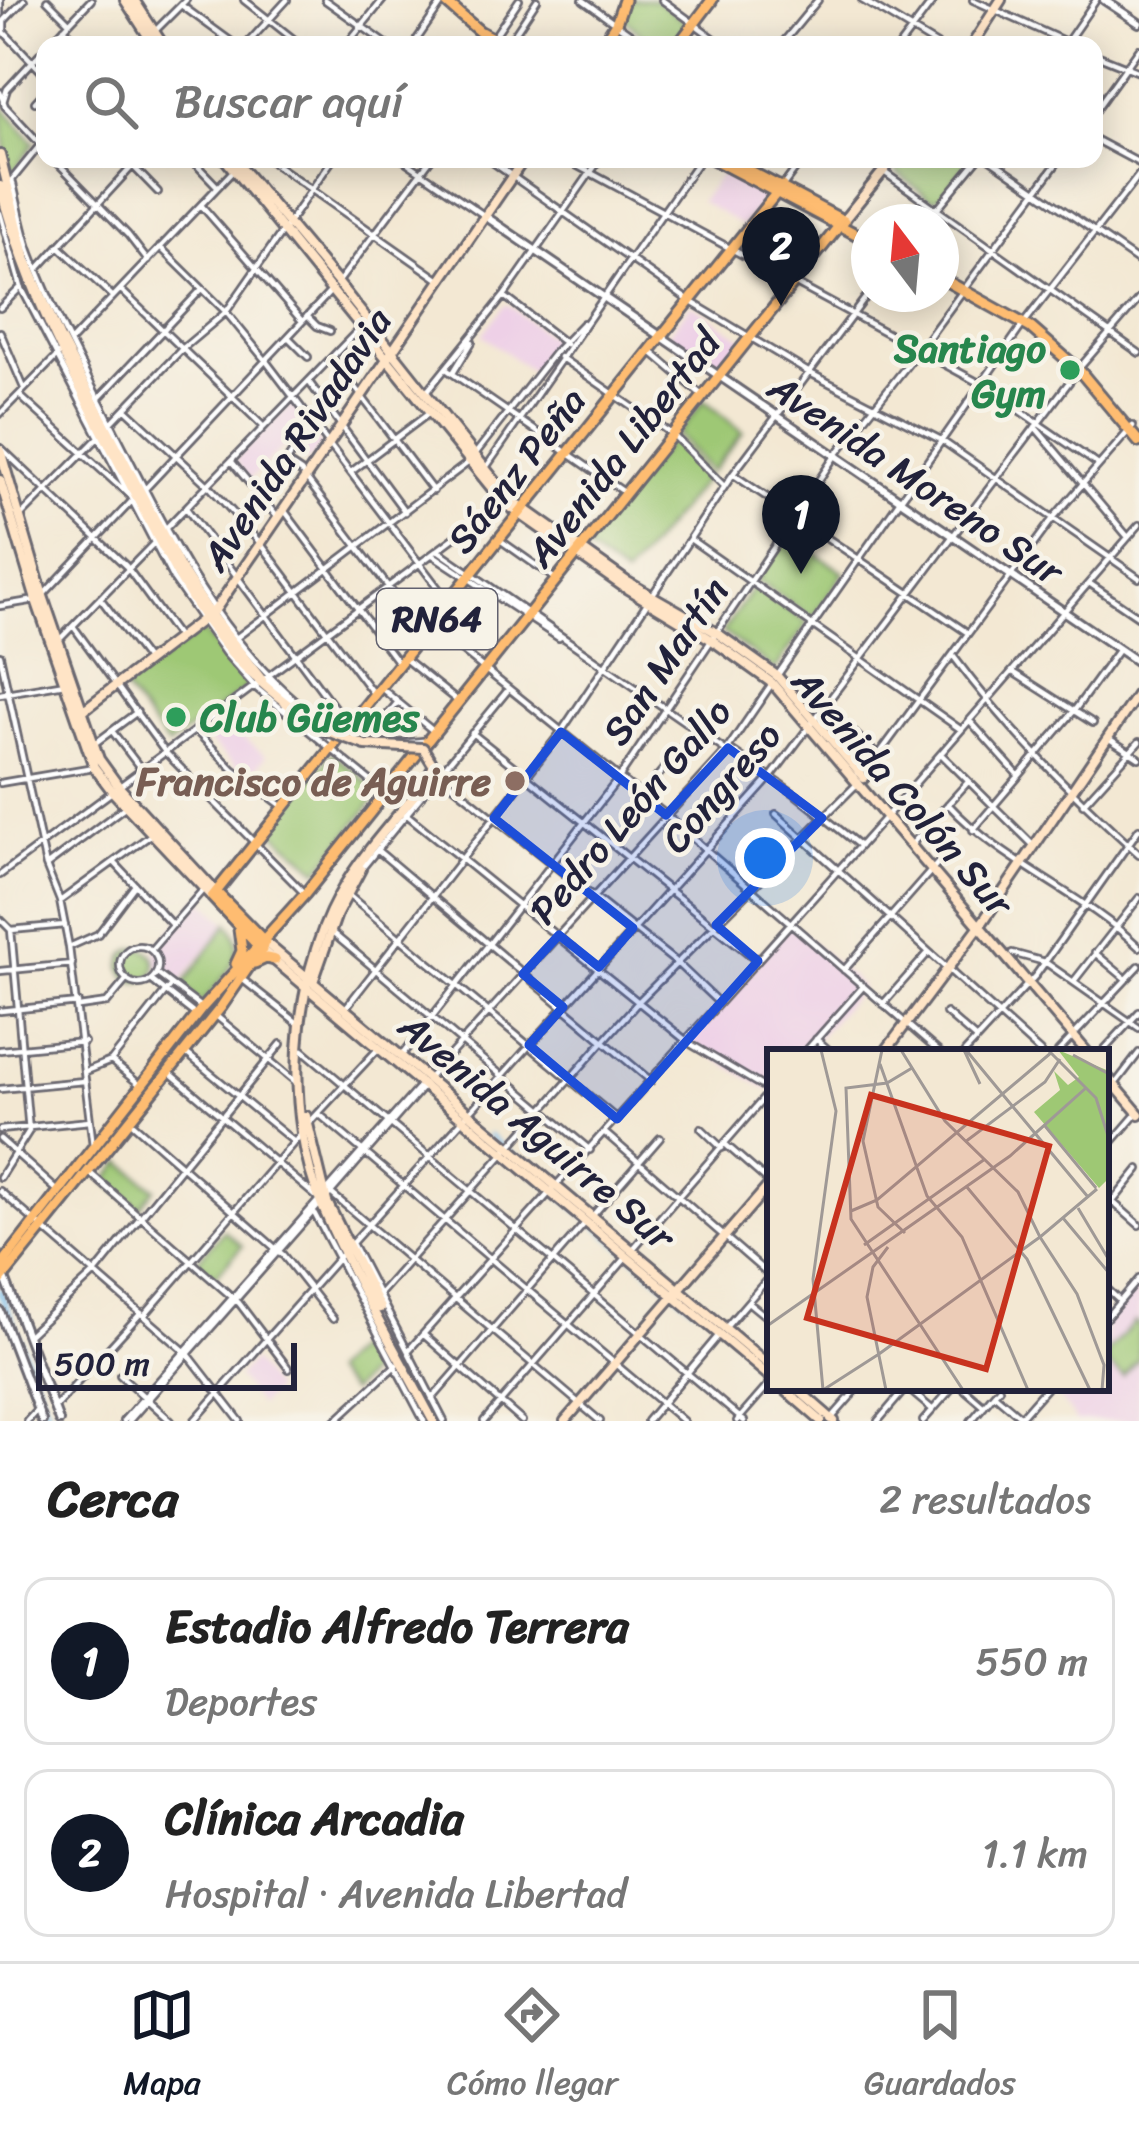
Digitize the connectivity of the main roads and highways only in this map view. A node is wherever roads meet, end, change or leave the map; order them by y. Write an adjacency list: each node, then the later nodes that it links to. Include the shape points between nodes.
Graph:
1 (125, 0): 7 (main road)
2 (134, 0): 8 (main road)
3 (624, 0): 10 (main road)
4 (712, 0): 11 (main road)
5 (1001, 0): 12 (main road)
6 (441, 1): 9 (main road)
7 (152, 36)
8 (153, 36)
9 (483, 36)
10 (608, 36)
11 (685, 36)
12 (978, 36)
13 (0, 155): 19 (main road)
14 (239, 168): 24 (main road)
15 (518, 168): 25 (main road, Avenida Rivadavia)
16 (733, 168): 20 (main road)
17 (743, 168): 20 (main road)
18 (886, 168): 21 (main road, Avenida Libertad)
19 (4, 189): 34 (main road, via 22,264)
20 (780, 189): 21 (main road); 30 (main road, Sáenz Peña / RN64)
21 (841, 223): 22 (main road); 32 (main road, Avenida Libertad)
22 (851, 228)
23 (959, 284): 26 (main road, via 1025,321 1081,368)
24 (335, 286): 25 (main road); 25 (main road)
25 (390, 353): 28 (main road, Avenida Colón Sur); 34 (main road, Avenida Rivadavia)
26 (1136, 433)
27 (0, 449): 31 (main road)
28 (484, 471): 30 (main road, Avenida Colón Sur); 30 (main road, Avenida Colón Sur, via 503,502)
29 (0, 480): 31 (main road)
30 (522, 511): 32 (main road, Avenida Colón Sur); 37 (main road, Sáenz Peña / RN64)
31 (16, 522): 33 (main road)
32 (579, 551): 42 (main road, Avenida Colón Sur, via 775,680); 43 (main road, Avenida Libertad)
33 (39, 598): 36 (main road); 36 (main road)
34 (209, 617): 36 (main road, Avenida Rivadavia); 37 (main road, via 253,672)
35 (1139, 692): 42 (main road)
36 (80, 713): 38 (main road); 38 (main road, via 94,766)
37 (336, 736): 39 (main road, bridge, via 423,748 434,766); 40 (main road, Sáenz Peña / RN64)
38 (117, 790): 40 (main road); 40 (main road)
39 (382, 836): 47 (main road); 47 (main road, via 341,892)
40 (210, 892): 41 (main road); 43 (main road)
41 (233, 919): 43 (main road); 46 (main road, via 242,937)
42 (980, 926): 51 (main road); 52 (main road, Avenida Colón Sur)
43 (262, 946): 44 (main road); 45 (main road, Avenida Libertad); 46 (main road, Avenida Libertad); 47 (main road)
44 (275, 960): 45 (main road); 47 (main road)
45 (251, 967): 49 (main road, Avenida Libertad)
46 (231, 974): 48 (main road, Avenida Libertad)
47 (309, 984): 50 (main road); 56 (main road); 56 (main road, via 298,1083)
48 (219, 988): 49 (main road); 57 (main road, Avenida Libertad, via 90,1151)
49 (230, 996): 57 (main road, Avenida Libertad)
50 (343, 1011): 54 (main road); 54 (main road, Avenida Aguirre Sur)
51 (888, 1049)
52 (1085, 1049)
53 (1109, 1078): 55 (main road)
54 (425, 1083): 61 (main road, Avenida Aguirre Sur)
55 (1139, 1112)
56 (305, 1128): 68 (main road, via 323,1199)
57 (82, 1177): 59 (main road, Avenida Libertad); 59 (main road, Avenida Libertad, via 60,1192)
58 (767, 1188): 61 (main road)
59 (40, 1226): 60 (main road, Avenida Libertad)
60 (1, 1272)
61 (676, 1294): 62 (main road, Avenida Aguirre Sur); 69 (main road)
62 (722, 1332): 63 (main road, Avenida Aguirre Sur); 64 (main road, Avenida Aguirre Sur)
63 (767, 1364)
64 (767, 1377)
65 (787, 1391): 67 (main road)
66 (799, 1391): 67 (main road)
67 (829, 1420)
68 (435, 1421)
69 (565, 1421)

